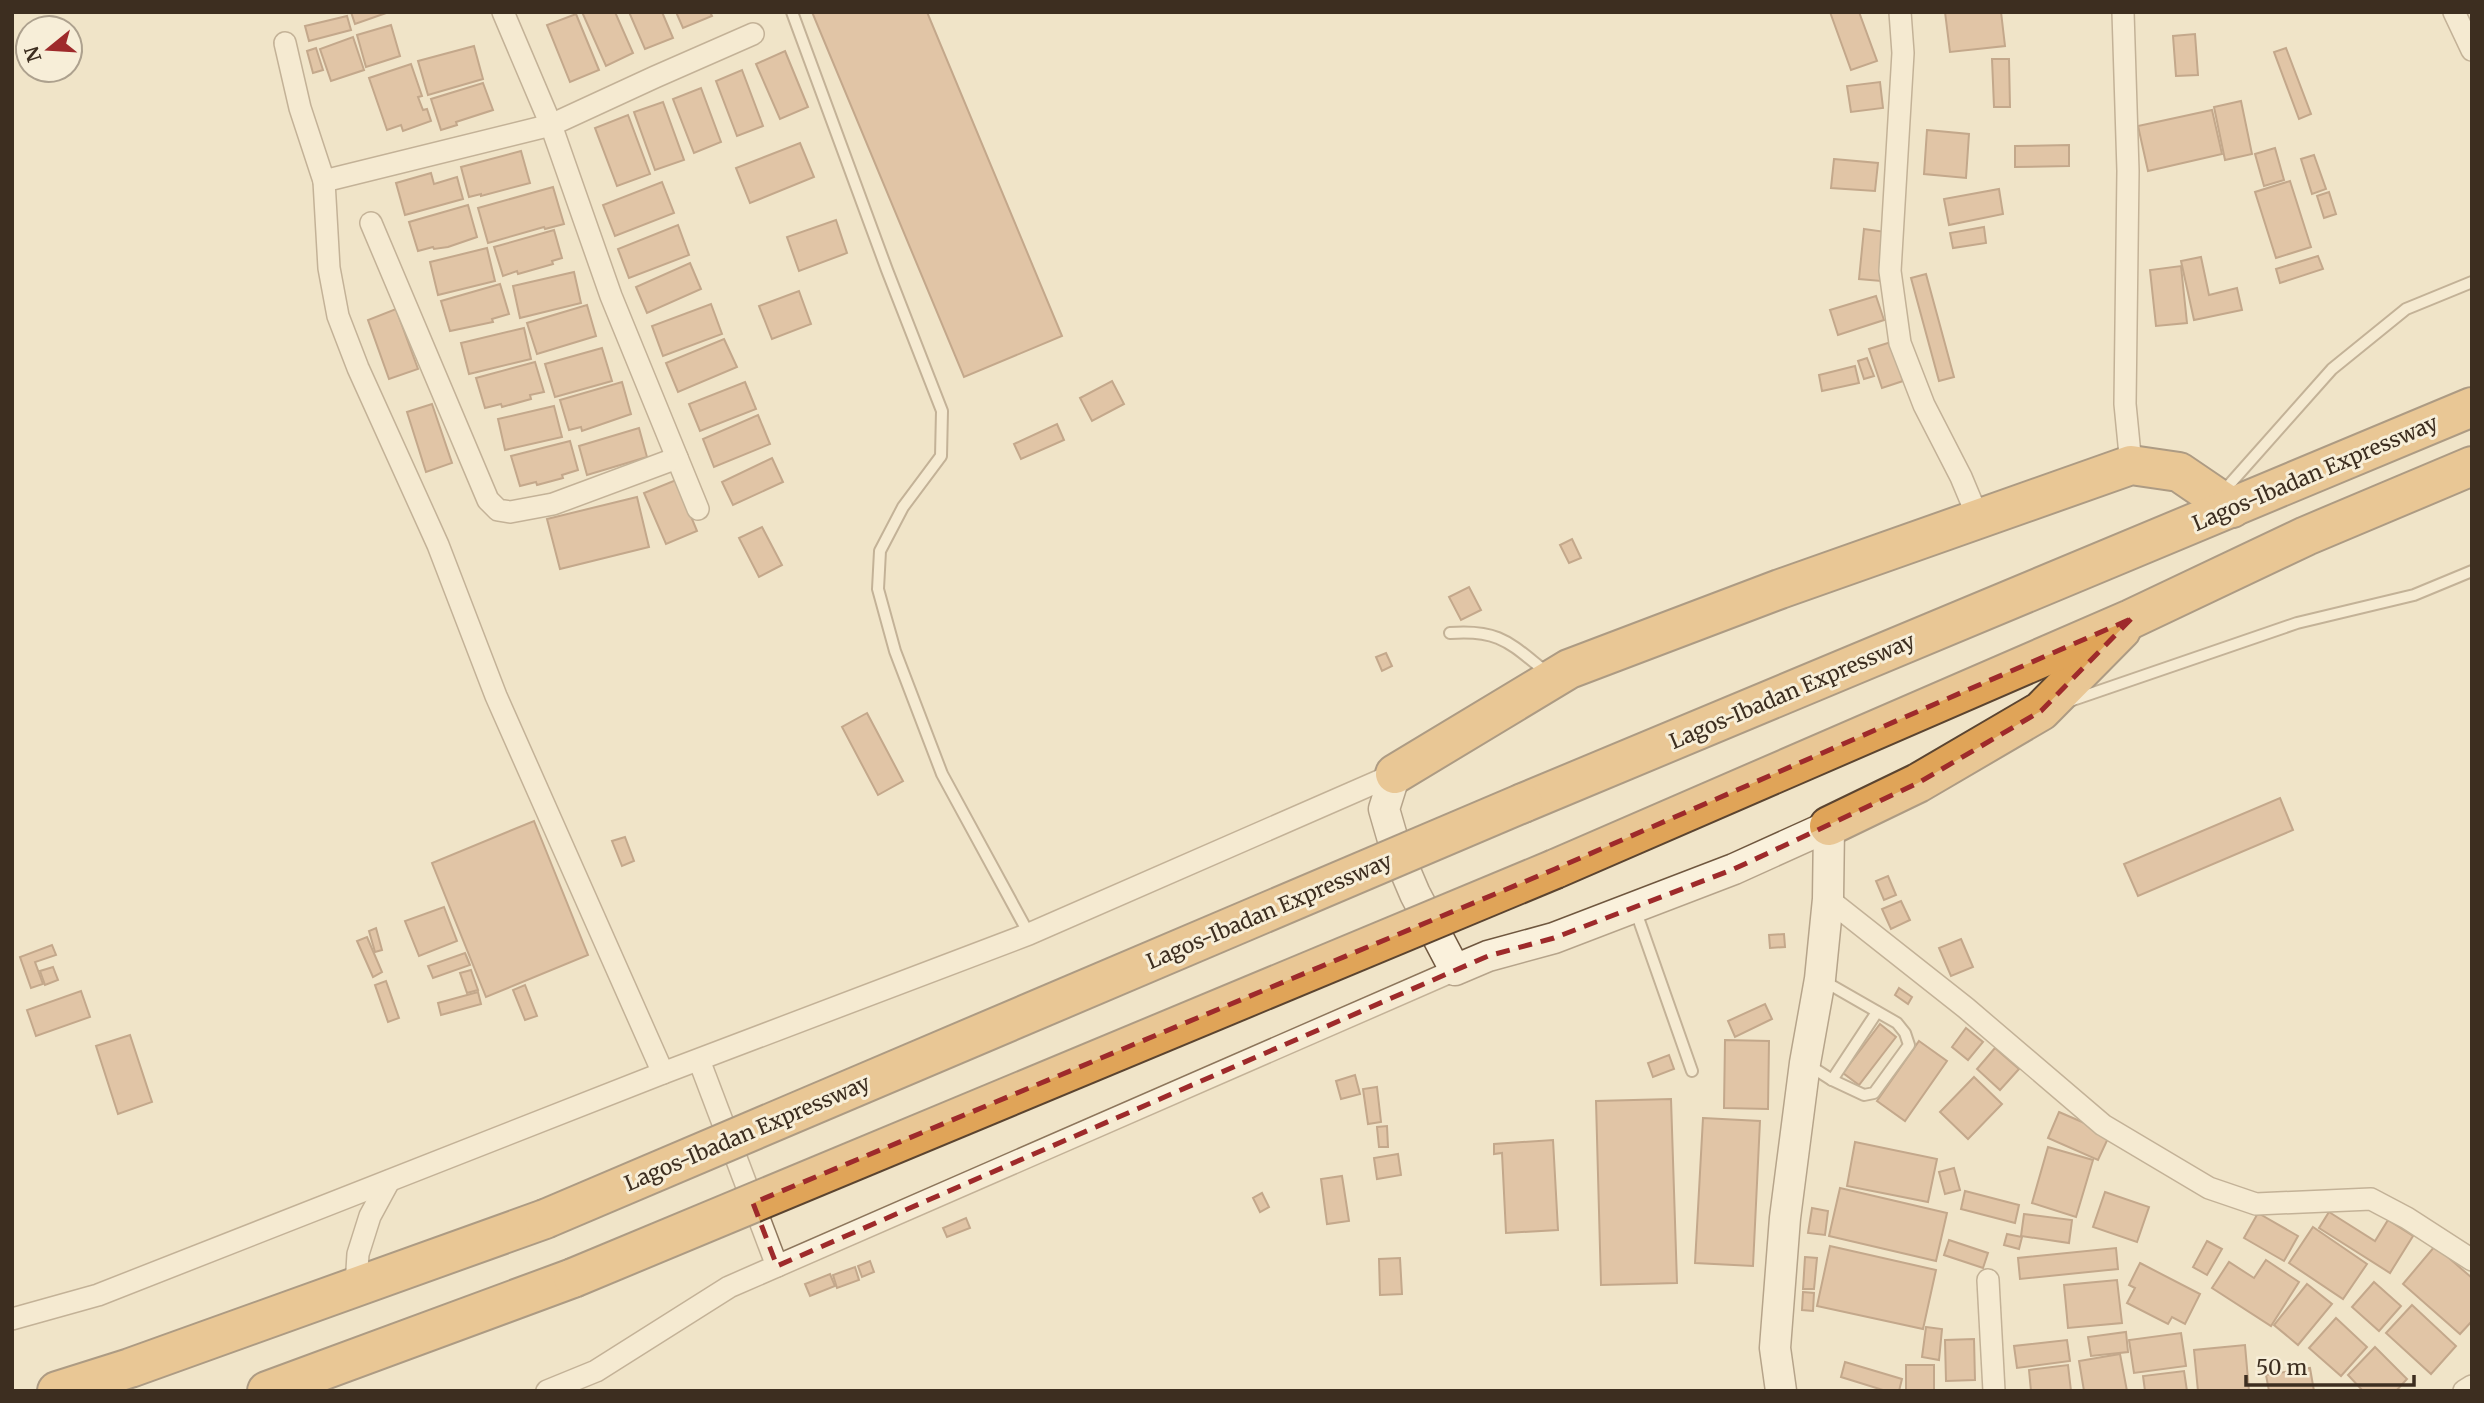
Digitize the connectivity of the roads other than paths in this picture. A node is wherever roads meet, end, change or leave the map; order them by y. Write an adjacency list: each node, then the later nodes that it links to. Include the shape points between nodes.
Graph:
1 (503, 12): 9 (street)
2 (792, 12): 29 (lane, via 942,411 941,456 903,507 880,551 878,589 895,651 942,774)
3 (1900, 12): 19 (street, via 1902,66 1890,271 1900,343)
4 (2123, 12): 15 (street, via 2128,171 2124,404)
5 (2454, 12): 8 (street)
6 (753, 34): 9 (street)
7 (285, 43): 10 (street)
8 (2472, 50)
9 (551, 125): 10 (street); 14 (street, via 611,296)
10 (324, 181): 36 (street, via 329,268 338,316 438,545 496,696)
11 (371, 223): 14 (street, via 488,500 498,509 510,512 553,504)
12 (2472, 282): 17 (lane, via 2406,309 2332,369)
13 (2472, 407): 17 (highway, Lagos-Ibadan Expressway)
14 (677, 458): 18 (street)
15 (2131, 465): 17 (highway, via 2179,472); 19 (highway)
16 (2472, 466): 21 (highway, via 2306,536)
17 (2225, 503): 42 (highway, Lagos-Ibadan Expressway, bridge, via 545,1219)
18 (698, 509)
19 (1979, 520): 23 (highway, via 1780,589)
20 (2472, 571): 24 (lane, via 2414,595 2297,623)
21 (2131, 619): 24 (highway); 46 (highway, bridge, via 1555,869 573,1278)
22 (1450, 633): 23 (lane, via 1489,634 1511,644)
23 (1555, 678): 25 (highway)
24 (2041, 711): 26 (highway, via 1918,783)
25 (1395, 774): 29 (street); 30 (street, via 1384,809 1395,847)
26 (1829, 826): 27 (street); 28 (street)
27 (1828, 899): 31 (street); 39 (street, via 1966,1008 2102,1125 2208,1188 2256,1204 2371,1199)
28 (1635, 907): 30 (street); 35 (lane)
29 (1028, 934): 33 (street)
30 (1455, 970): 40 (street)
31 (1821, 979): 32 (lane); 34 (street)
32 (1877, 1013): 37 (lane); 37 (lane, via 1902,1028 1909,1045 1874,1093 1864,1095)
33 (699, 1060): 36 (street); 40 (street)
34 (1805, 1063): 37 (lane); 48 (street, via 1785,1218 1775,1348)
35 (1692, 1071)
36 (663, 1073): 38 (street)
37 (1832, 1080)
38 (389, 1181): 42 (street, via 370,1216 358,1254); 43 (street, via 99,1295)
39 (2472, 1260)
40 (777, 1266): 47 (street, via 729,1287 596,1371)
41 (1988, 1280): 49 (street)
42 (356, 1286): 45 (highway, Lagos-Ibadan Expressway)
43 (12, 1320)
44 (2472, 1386): 50 (street)
45 (57, 1391)
46 (267, 1391)
47 (547, 1391)
48 (1781, 1391)
49 (1994, 1391)
50 (2464, 1391)

